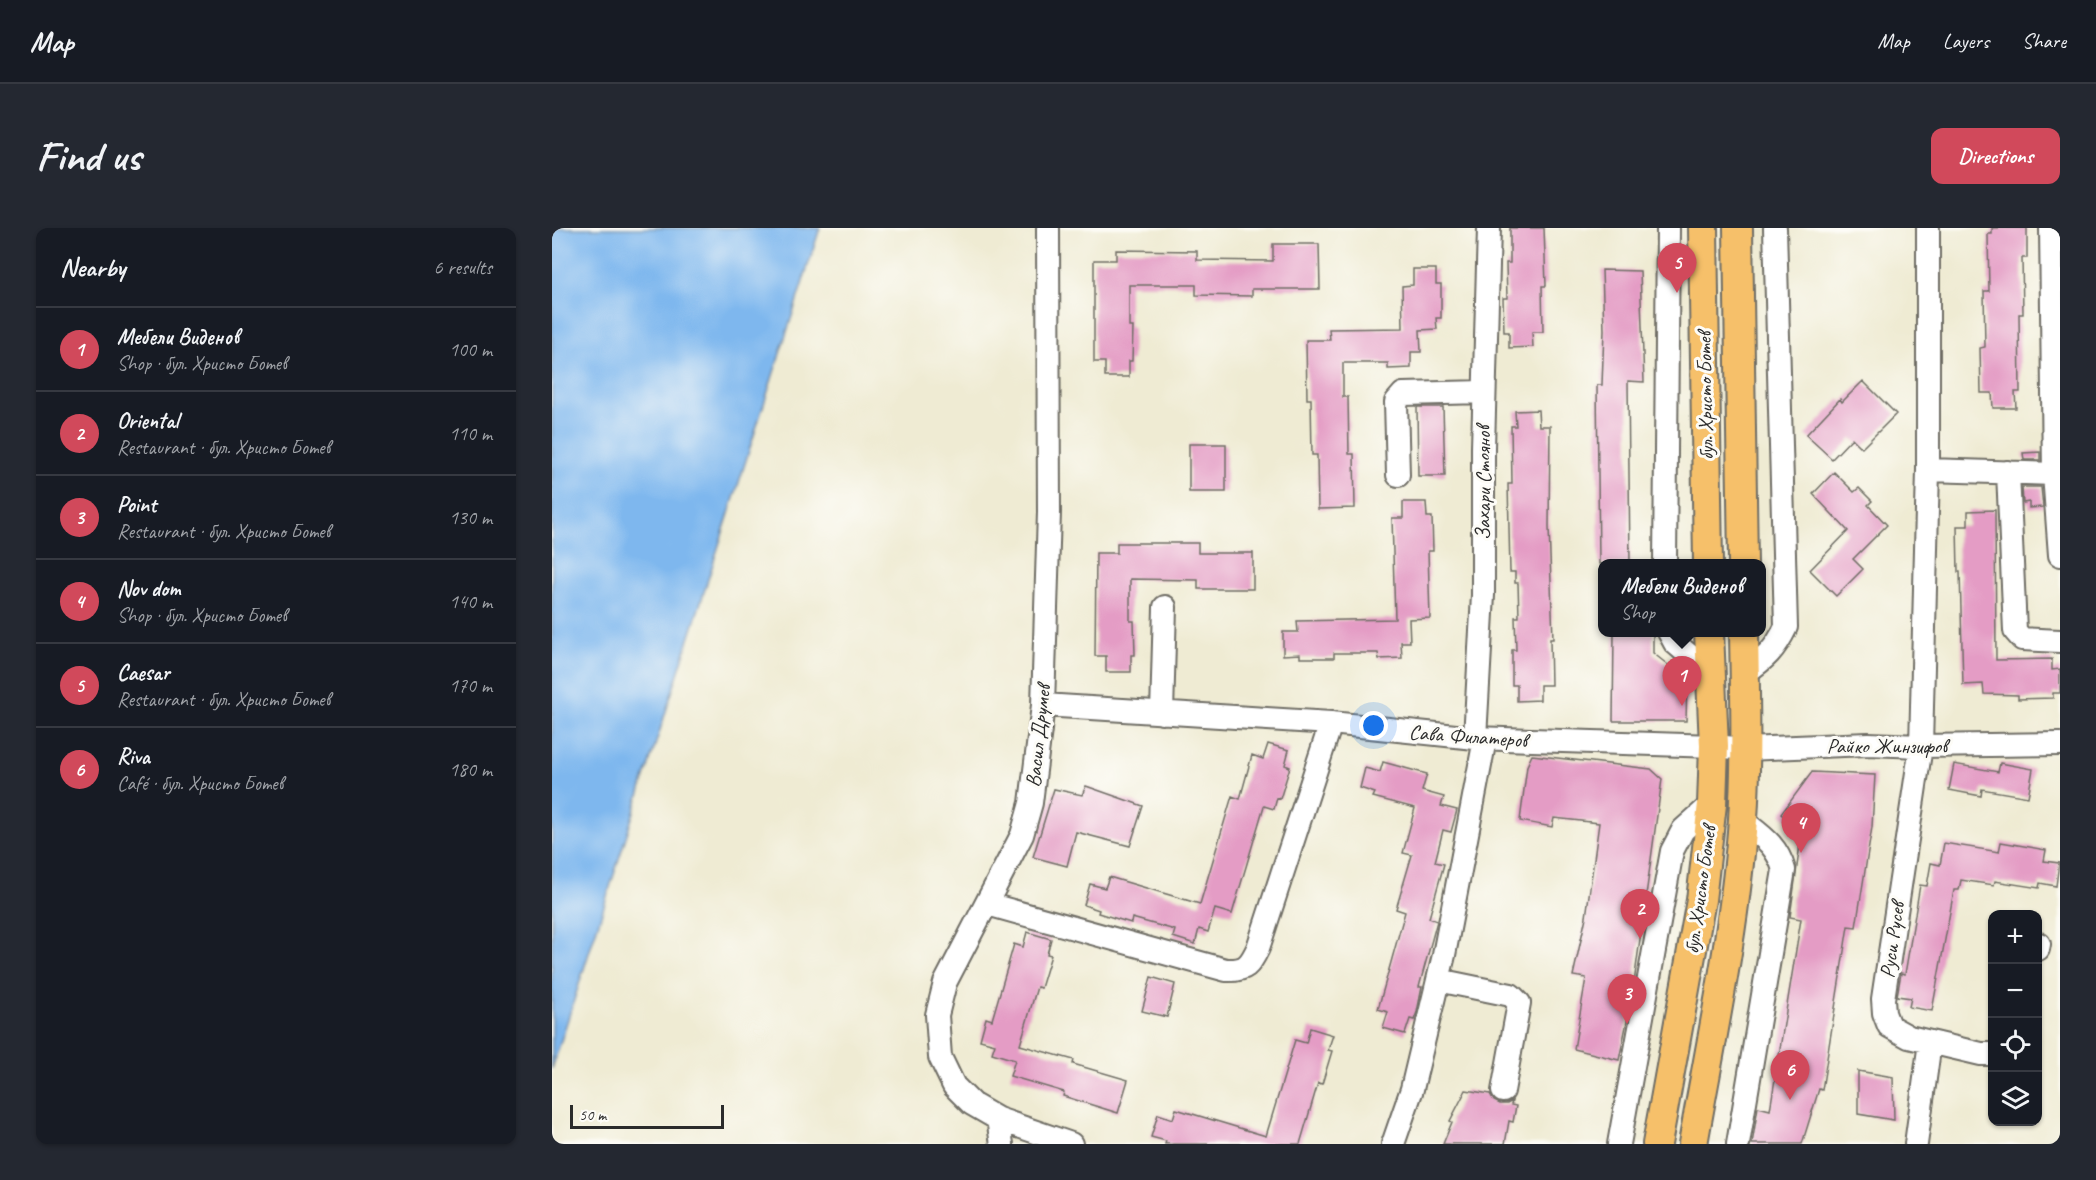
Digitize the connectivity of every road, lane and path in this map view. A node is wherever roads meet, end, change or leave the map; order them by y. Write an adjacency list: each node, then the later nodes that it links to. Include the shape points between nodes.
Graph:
1 (1048, 228): 25 (street, Васил Друмев, via 1049,512)
2 (1489, 228): 9 (street, Захари Стоянов)
3 (1668, 228): 15 (street)
4 (1703, 228): 16 (main road, бул. Христо Ботев)
5 (1738, 228): 17 (main road, бул. Христо Ботев)
6 (1775, 228): 24 (street, via 1786,627 1776,647)
7 (1928, 228): 10 (street)
8 (2051, 228): 12 (street)
9 (1484, 392): 13 (street, via 1403,394 1396,402); 28 (street, Захари Стоянов)
10 (1928, 470): 11 (street); 31 (street)
11 (2008, 472): 12 (street); 22 (street, via 2015,631 2022,639)
12 (2054, 474): 14 (street)
13 (1398, 475)
14 (2060, 555)
15 (1665, 559)
16 (1707, 559)
17 (1743, 559)
18 (1165, 607): 26 (street)
19 (1671, 637): 23 (street)
20 (1709, 637): 23 (main road, бул. Христо Ботев)
21 (1744, 637): 24 (main road, бул. Христо Ботев)
22 (2060, 641)
23 (1710, 673): 30 (main road, бул. Христо Ботев)
24 (1744, 673): 32 (main road, бул. Христо Ботев)
25 (1043, 705): 26 (street, Сава Филатеров); 35 (street, Васил Друмев, via 1031,803 1022,835)
26 (1162, 713): 27 (street, Сава Филатеров)
27 (1331, 723): 28 (street, Сава Филатеров); 35 (street, via 1258,948 1247,966 1226,970)
28 (1480, 738): 30 (street, Сава Филатеров); 36 (street, Захари Стоянов)
29 (2060, 744): 31 (street, Райко Жинзифов)
30 (1714, 746): 32 (street, Райко Жинзифов); 33 (main road, бул. Христо Ботев)
31 (1921, 746): 32 (street, Райко Жинзифов); 37 (street, Руси Русев, via 1883,999 1889,1026)
32 (1746, 748): 34 (main road, бул. Христо Ботев)
33 (1712, 804): 44 (street, via 1683,830 1672,851); 45 (main road, бул. Христо Ботев, via 1701,900)
34 (1743, 821): 46 (main road, бул. Христо Ботев, via 1730,938); 47 (street, via 1770,843 1784,870)
35 (987, 904): 40 (street, Васил Друмев, via 945,983 938,1037 940,1057 954,1086 972,1104)
36 (1438, 980): 39 (street, via 1511,995 1519,1003); 43 (street, Захари Стоянов, via 1412,1089)
37 (1929, 1042): 38 (street, Руси Русев); 48 (street)
38 (1988, 1054)
39 (1503, 1091)
40 (998, 1119): 41 (street); 42 (street, Васил Друмев)
41 (1002, 1144)
42 (1071, 1144)
43 (1393, 1144)
44 (1619, 1144)
45 (1657, 1144)
46 (1693, 1144)
47 (1738, 1144)
48 (1916, 1144)

